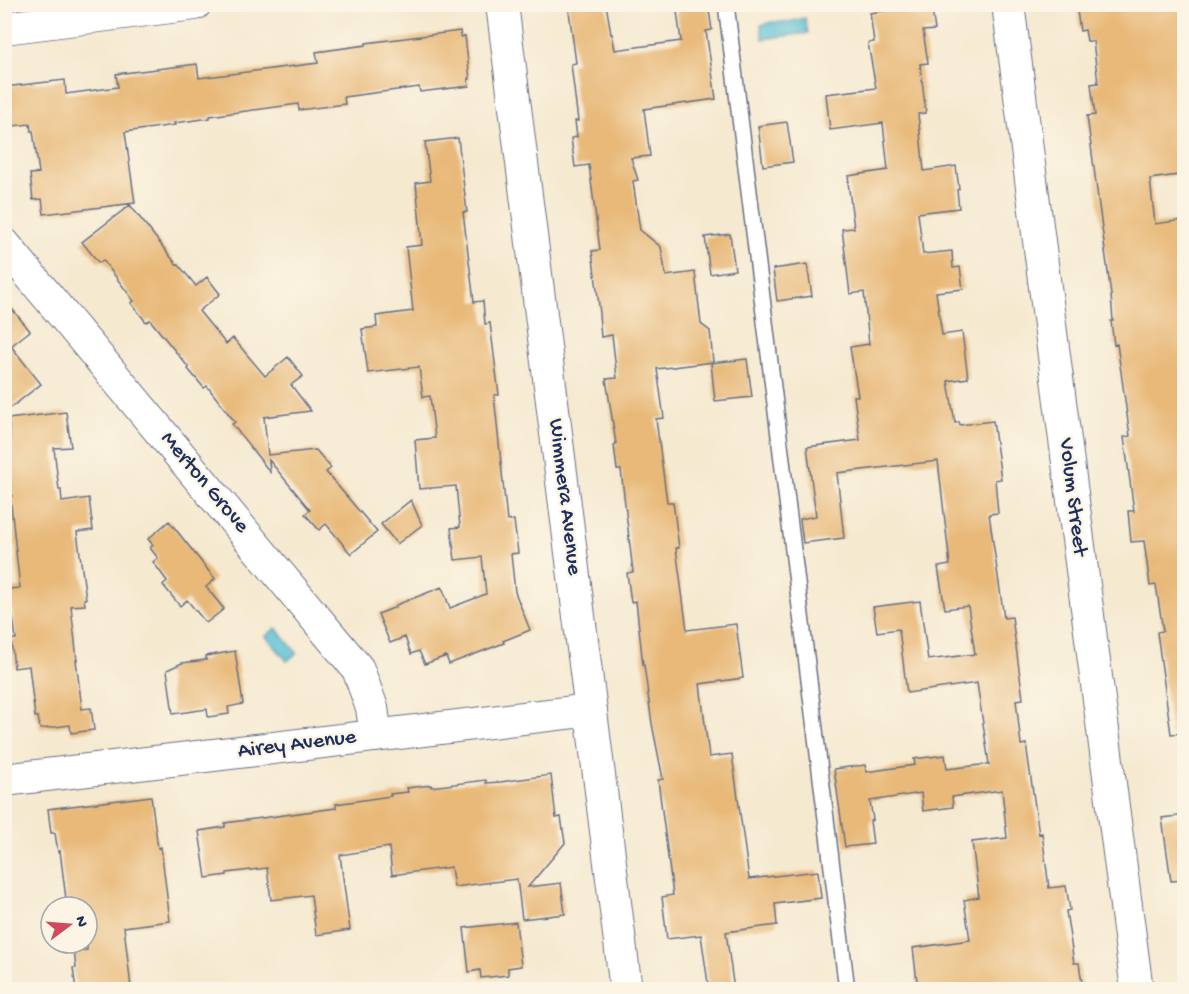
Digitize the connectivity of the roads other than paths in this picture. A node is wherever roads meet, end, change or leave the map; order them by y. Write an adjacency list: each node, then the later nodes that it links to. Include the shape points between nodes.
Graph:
1 (195, 4): 5 (street)
2 (502, 4): 7 (street, Wimmera Avenue)
3 (726, 4): 11 (lane)
4 (1008, 4): 12 (street, Volum Street)
5 (4, 28)
6 (4, 244): 8 (street, Merton Grove, via 358,669 372,708)
7 (591, 711): 8 (street, Airey Avenue); 10 (street, Wimmera Avenue)
8 (376, 736): 9 (street, Airey Avenue)
9 (4, 780)
10 (626, 990)
11 (847, 990)
12 (1137, 990)

